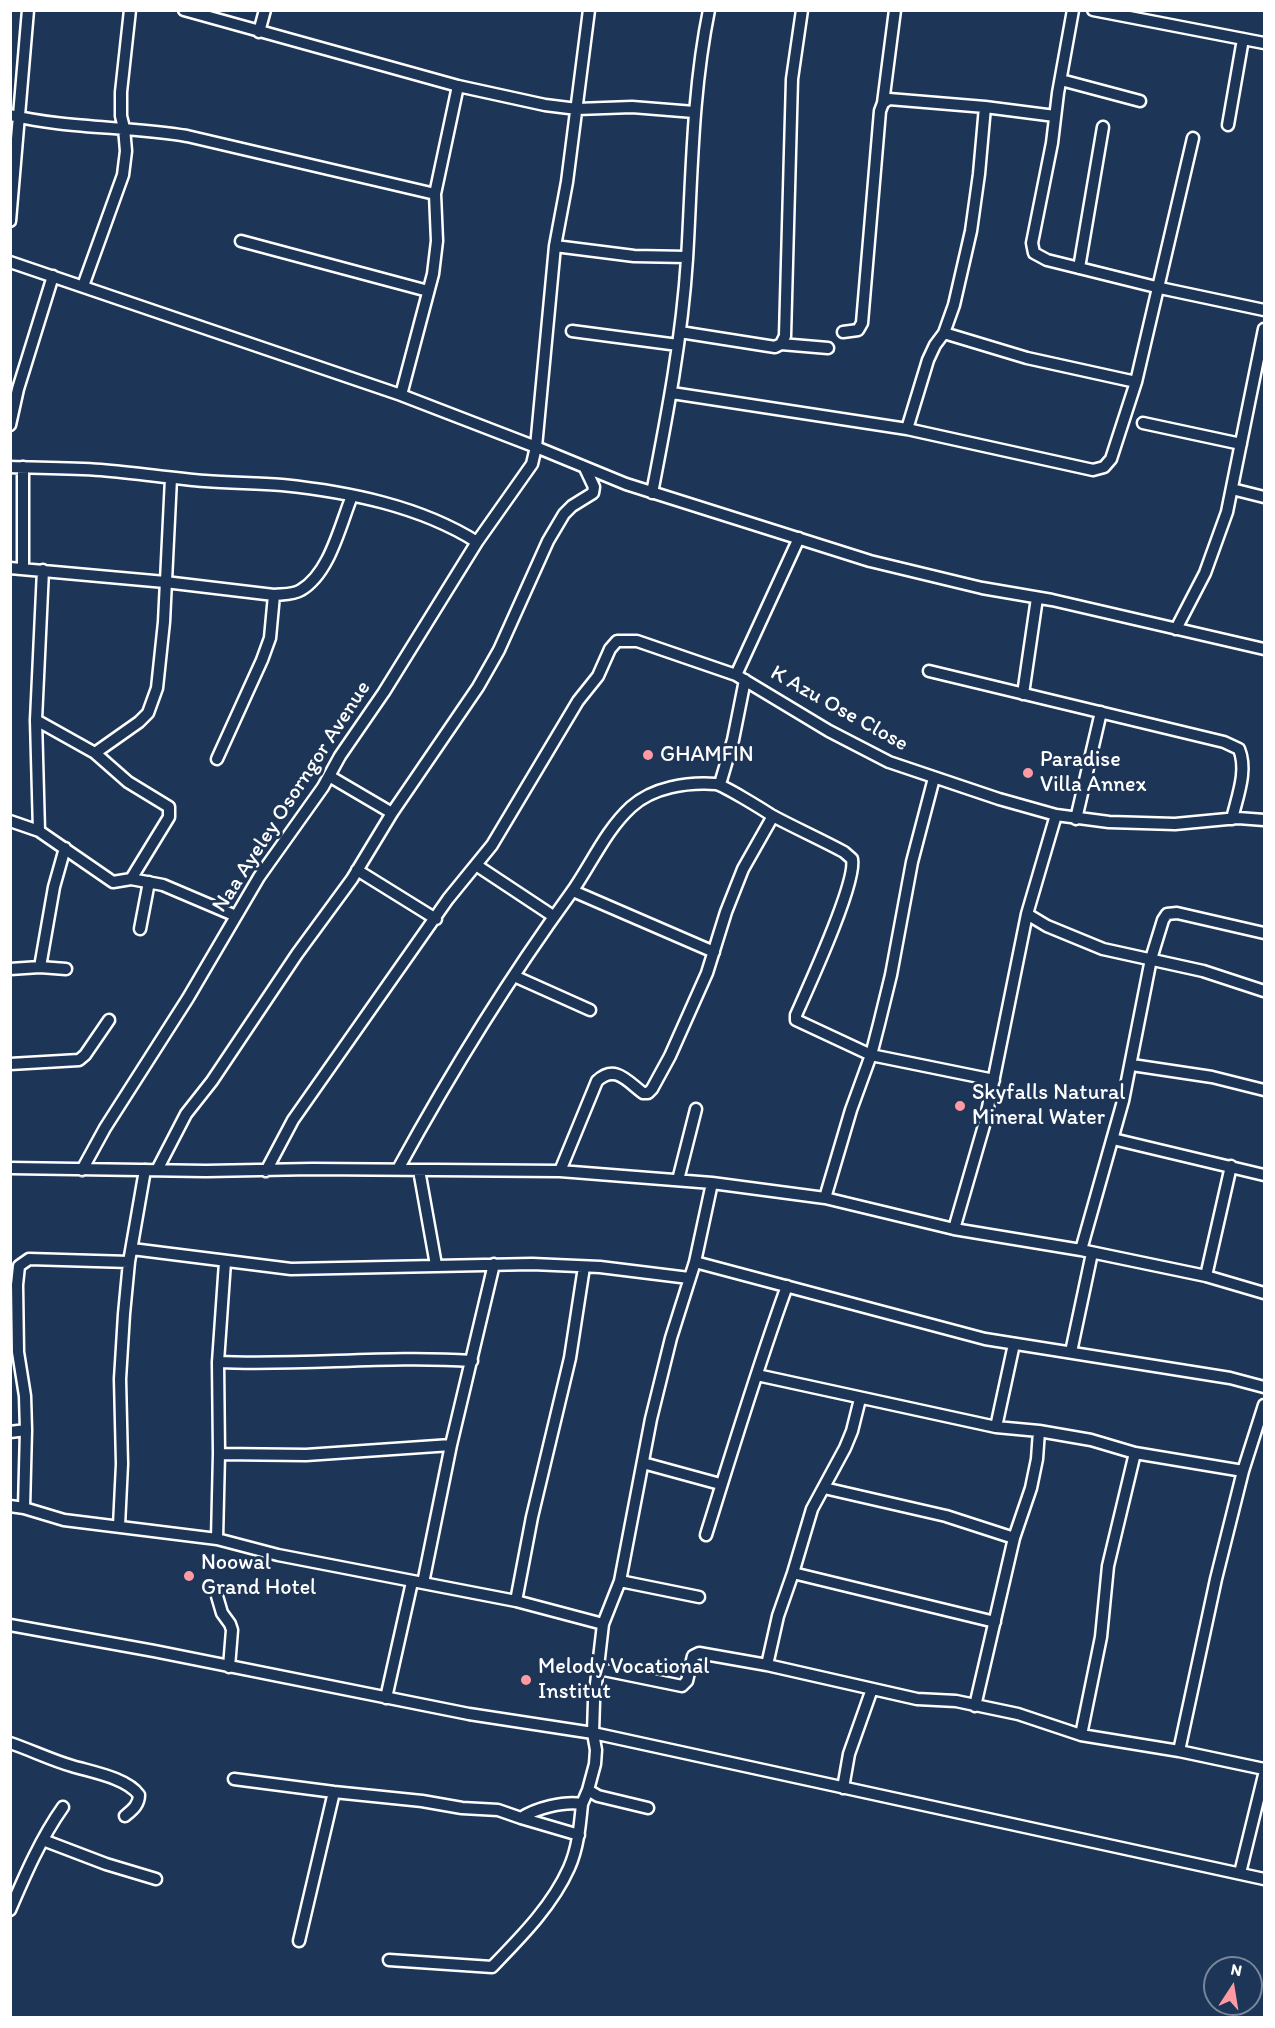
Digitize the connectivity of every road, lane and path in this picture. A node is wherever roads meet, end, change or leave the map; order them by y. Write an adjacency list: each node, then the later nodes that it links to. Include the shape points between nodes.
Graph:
1 (28, 10): 23 (street)
2 (130, 10): 27 (street, via 121,92)
3 (184, 10): 13 (street)
4 (266, 10): 13 (street)
5 (578, 10): 11 (street)
6 (709, 10): 22 (street)
7 (802, 10): 46 (street, via 792,79 785,336)
8 (895, 10): 19 (street)
9 (1073, 10): 16 (street)
10 (1093, 10): 12 (street)
11 (589, 13): 21 (street, Naa Ayeley Osorngor Avenue)
12 (1137, 14): 14 (street)
13 (259, 32): 17 (street)
14 (1243, 39): 15 (street); 25 (street)
15 (1264, 43)
16 (1061, 80): 18 (street); 24 (street)
17 (458, 86): 21 (street); 29 (street)
18 (1140, 101)
19 (883, 103): 20 (street, via 889,99); 44 (street, via 862,323 858,330)
20 (985, 107): 24 (street); 45 (street, via 971,231)
21 (578, 108): 22 (street); 32 (street, Naa Ayeley Osorngor Avenue)
22 (694, 112): 33 (street)
23 (15, 116): 27 (street); 30 (street)
24 (1055, 116): 35 (street, via 1032,248 1047,260)
25 (1228, 125)
26 (1103, 127): 35 (street)
27 (124, 128): 29 (street, via 187,136); 37 (street, via 123,175)
28 (1193, 138): 38 (street)
29 (435, 194): 39 (street, via 437,241)
30 (10, 220)
31 (241, 241): 39 (street)
32 (555, 246): 33 (street); 57 (street, Naa Ayeley Osorngor Avenue)
33 (687, 258): 43 (street)
34 (10, 262): 36 (street)
35 (1079, 268): 38 (street)
36 (53, 276): 37 (street); 50 (street)
37 (83, 286): 52 (street)
38 (1160, 288): 40 (street); 49 (street)
39 (428, 291): 52 (street)
40 (1264, 310)
41 (1264, 329): 56 (street)
42 (572, 331): 47 (street)
43 (680, 332): 46 (street, via 775,347); 47 (street)
44 (843, 332)
45 (944, 333): 49 (street, via 1027,358); 55 (street, via 928,360)
46 (781, 344): 48 (street)
47 (678, 345): 51 (street)
48 (828, 348)
49 (1136, 382): 55 (street, via 1111,459 1104,467 1093,470)
50 (14, 388): 54 (street)
51 (672, 393): 55 (street); 63 (street)
52 (401, 395): 57 (street)
53 (1143, 423): 56 (street)
54 (10, 425)
55 (907, 429)
56 (1241, 444): 62 (street)
57 (536, 447): 60 (street); 67 (street, Naa Ayeley Osorngor Avenue, via 532,464)
58 (10, 467): 59 (street)
59 (23, 467): 61 (street); 69 (street)
60 (585, 468): 63 (street); 86 (street, via 593,493 564,514 489,668)
61 (171, 478): 64 (street, via 280,485); 71 (street)
62 (1232, 489): 65 (street); 74 (street, via 1205,573)
63 (652, 493): 66 (street)
64 (352, 496): 67 (street, via 434,519); 72 (street, via 332,550 310,583 300,591)
65 (1264, 497)
66 (799, 538): 73 (street, via 902,570); 77 (street)
67 (477, 542): 83 (street, Naa Ayeley Osorngor Avenue)
68 (10, 568): 69 (street)
69 (23, 569): 70 (street)
70 (43, 570): 71 (street); 80 (street)
71 (165, 582): 72 (street); 81 (street, via 153,702 139,722)
72 (274, 595): 82 (street, via 266,649)
73 (1037, 598): 74 (street); 78 (street)
74 (1176, 629): 75 (street)
75 (1264, 649)
76 (929, 671): 78 (street)
77 (741, 677): 84 (street, K Azu Ose Close, via 861,748); 85 (street, via 733,740); 95 (street, K Azu Ose Close, via 637,641 617,641)
78 (1023, 694): 79 (street)
79 (1101, 712): 89 (street); 90 (street, via 1239,749 1243,759 1241,780)
80 (36, 720): 81 (street); 93 (street)
81 (95, 753): 97 (street, via 128,782 171,809)
82 (217, 759)
83 (329, 776): 86 (street); 101 (street, Naa Ayeley Osorngor Avenue)
84 (934, 778): 87 (street, K Azu Ose Close); 115 (street)
85 (720, 784): 88 (street); 99 (street, via 691,784 646,796 631,807)
86 (392, 813): 96 (street)
87 (1056, 815): 89 (street, K Azu Ose Close); 100 (street)
88 (773, 816): 106 (street, via 742,869); 115 (street, via 852,859 836,918 796,1017)
89 (1076, 819): 90 (street, K Azu Ose Close, via 1175,824)
90 (1232, 819): 91 (street, K Azu Ose Close)
91 (1264, 820)
92 (10, 821): 93 (street)
93 (39, 831): 94 (street)
94 (65, 848): 97 (street, via 108,880); 108 (street)
95 (476, 865): 102 (street); 103 (street)
96 (357, 870): 103 (street); 127 (street, via 186,1114)
97 (131, 879): 98 (street)
98 (149, 882): 101 (street); 104 (street)
99 (573, 891): 102 (street); 106 (street)
100 (1027, 914): 107 (street, via 1103,949); 118 (street)
101 (236, 916): 125 (street, Naa Ayeley Osorngor Avenue)
102 (553, 916): 111 (street)
103 (436, 919): 129 (street, via 293,1120)
104 (140, 929)
105 (1264, 933): 107 (street, via 1167,914)
106 (714, 952): 130 (street, via 652,1089 644,1093 617,1074 607,1074 597,1081)
107 (1151, 959): 112 (street); 117 (street)
108 (40, 967): 109 (street); 110 (street)
109 (10, 969)
110 (66, 969)
111 (514, 976): 113 (street); 124 (street, via 440,1092)
112 (1264, 991)
113 (590, 1010)
114 (109, 1020): 116 (street, via 79,1060)
115 (871, 1056): 118 (street); 134 (street)
116 (10, 1064)
117 (1132, 1065): 119 (street, via 1212,1077); 121 (street)
118 (994, 1080): 135 (street)
119 (1264, 1090)
120 (696, 1109): 132 (street)
121 (1113, 1139): 122 (street); 137 (street)
122 (1232, 1166): 131 (street); 144 (street)
123 (10, 1168): 125 (street)
124 (398, 1169): 128 (street); 129 (street)
125 (82, 1170): 126 (street)
126 (145, 1170): 127 (street); 136 (street)
127 (157, 1170): 129 (street)
128 (419, 1170): 130 (street); 142 (street)
129 (266, 1171)
130 (560, 1171): 132 (street)
131 (1264, 1175)
132 (678, 1180): 133 (street)
133 (712, 1183): 134 (street); 140 (street)
134 (825, 1198): 135 (street)
135 (954, 1229): 137 (street)
136 (132, 1249): 138 (street); 139 (street)
137 (1087, 1252): 144 (street); 150 (street)
138 (129, 1262): 149 (street, via 24,1261 19,1266); 170 (street, via 120,1379)
139 (225, 1262): 142 (street, via 291,1269); 151 (street)
140 (695, 1262): 145 (street); 146 (street)
141 (494, 1264): 142 (street); 143 (street); 152 (street)
142 (436, 1265)
143 (584, 1267): 145 (street); 179 (street, via 570,1359)
144 (1206, 1276): 147 (street)
145 (689, 1278): 164 (street)
146 (787, 1286): 148 (street, via 935,1327); 153 (street)
147 (1264, 1293)
148 (1014, 1344): 150 (street); 157 (street)
149 (14, 1352): 158 (street, via 25,1395)
150 (1071, 1352): 154 (street)
151 (218, 1362): 152 (street); 163 (street)
152 (472, 1362): 161 (street)
153 (757, 1376): 155 (street); 166 (street)
154 (1264, 1387)
155 (860, 1398): 157 (street); 167 (street, via 852,1431)
156 (1264, 1405): 165 (street)
157 (996, 1427): 159 (street)
158 (26, 1430): 160 (street); 169 (street)
159 (1039, 1431): 162 (street); 172 (street, via 1031,1488)
160 (10, 1432)
161 (451, 1445): 163 (street, via 306,1455); 176 (street)
162 (1135, 1453): 165 (street); 190 (street, via 1108,1566 1101,1637)
163 (219, 1454): 173 (street)
164 (643, 1463): 166 (street); 175 (street)
165 (1243, 1471): 192 (street)
166 (720, 1484): 171 (street)
167 (824, 1488): 172 (street, via 946,1516); 174 (street, via 812,1509)
168 (10, 1506): 169 (street)
169 (24, 1508): 170 (street, via 64,1520)
170 (119, 1526): 173 (street)
171 (706, 1535)
172 (1014, 1538): 180 (street)
173 (217, 1539): 176 (street)
174 (793, 1573): 180 (street); 183 (street)
175 (620, 1581): 178 (street); 181 (street)
176 (417, 1582): 179 (street); 187 (street)
177 (217, 1596): 184 (street, via 232,1630)
178 (699, 1597)
179 (516, 1601): 181 (street)
180 (995, 1622): 188 (street)
181 (603, 1624): 185 (street)
182 (10, 1625): 184 (street)
183 (767, 1665): 185 (street, via 699,1653 693,1656 682,1686); 186 (street)
184 (229, 1667): 187 (street)
185 (599, 1670): 189 (street)
186 (872, 1689): 188 (street); 196 (street, via 849,1754)
187 (386, 1698): 189 (street)
188 (975, 1706): 190 (street, via 1018,1714)
189 (593, 1733): 196 (street); 197 (street, via 595,1764)
190 (1081, 1735): 192 (street)
191 (10, 1743): 202 (street, via 131,1786 139,1799)
192 (1179, 1751): 193 (street)
193 (1264, 1769)
194 (1264, 1775): 206 (street)
195 (234, 1779): 198 (street)
196 (843, 1788): 206 (street)
197 (588, 1791): 199 (street); 201 (street)
198 (334, 1792): 203 (street, via 498,1810); 211 (street)
199 (582, 1804): 203 (street, via 532,1810); 204 (street)
200 (63, 1807): 205 (street)
201 (648, 1808)
202 (125, 1816)
203 (521, 1818): 204 (street)
204 (579, 1834): 212 (street, via 570,1866 557,1891 492,1967)
205 (43, 1840): 207 (street); 209 (street)
206 (1240, 1873): 208 (street)
207 (156, 1879)
208 (1264, 1879)
209 (16, 1883): 210 (street)
210 (10, 1910)
211 (299, 1941)
212 (389, 1960)

